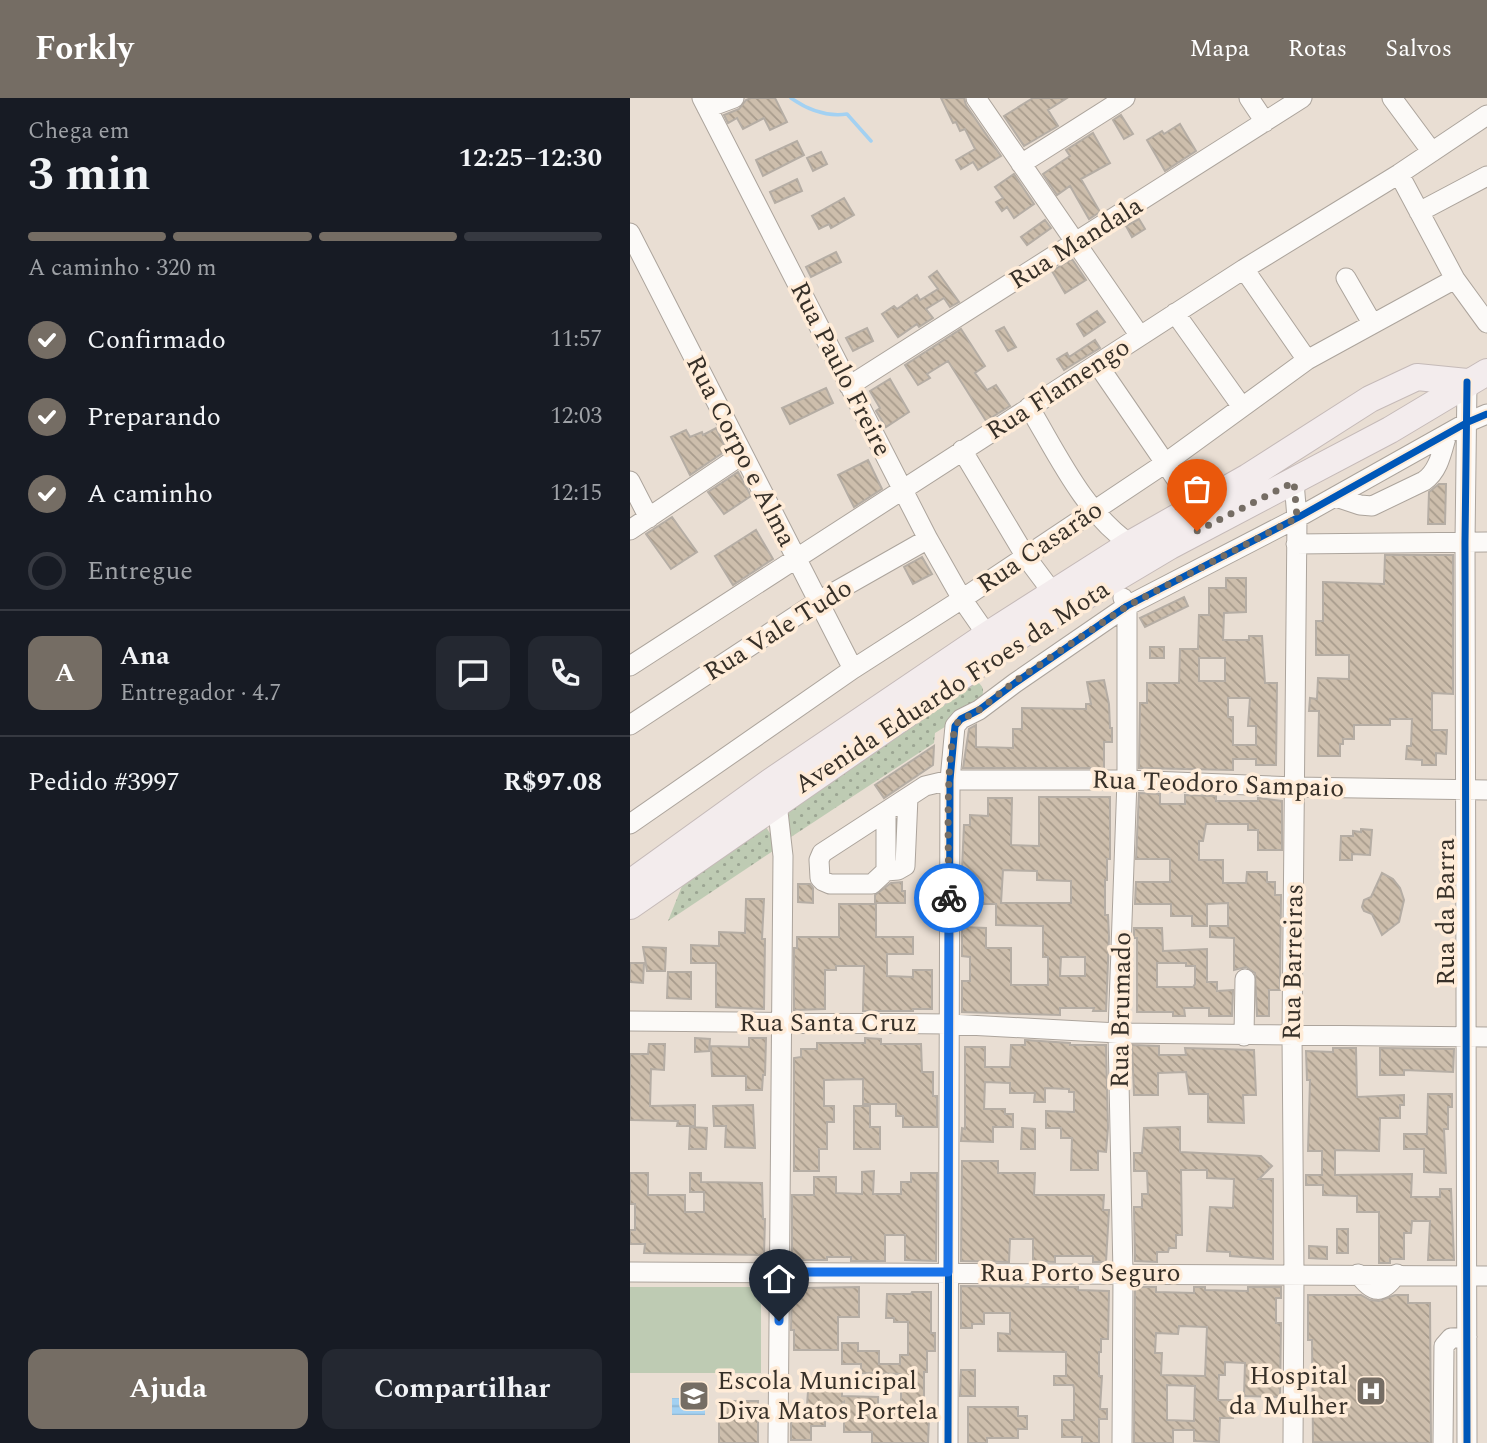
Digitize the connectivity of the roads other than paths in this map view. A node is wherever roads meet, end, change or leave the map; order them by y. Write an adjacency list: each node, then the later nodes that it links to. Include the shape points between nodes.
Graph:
1 (734, 98): 7 (street)
2 (976, 98): 11 (street)
3 (1125, 98): 11 (street)
4 (1249, 98): 9 (street)
5 (1302, 98): 9 (street, Rua Mandala)
6 (1392, 98): 10 (street)
7 (704, 103): 27 (street, Rua Paulo Freire)
8 (1487, 115): 10 (street, Rua Flamengo)
9 (1265, 122): 16 (street, Rua Mandala)
10 (1432, 152): 12 (street, Rua Flamengo)
11 (1021, 164): 16 (street)
12 (1399, 174): 14 (street); 17 (street, Rua Flamengo)
13 (1487, 176): 14 (street)
14 (1419, 212): 19 (street)
15 (630, 233): 34 (street, Rua Corpo e Alma)
16 (1077, 243): 23 (street); 27 (street, Rua Mandala)
17 (1244, 269): 20 (street, Rua Flamengo); 24 (street)
18 (1346, 278): 22 (street)
19 (1455, 279): 21 (street); 22 (street, Rua Casarão)
20 (1175, 313): 23 (street, Rua Flamengo); 29 (street)
21 (1486, 319)
22 (1372, 323): 24 (street, Rua Casarão)
23 (1140, 336): 25 (street, Rua Flamengo)
24 (1307, 360): 29 (street, Rua Casarão)
25 (1098, 365): 28 (street, Rua Flamengo); 35 (street)
26 (1477, 377): 31 (street, Rua da Barra); 37 (highway, Avenida Eduardo Froes da Mota); 40 (highway, Avenida Eduardo Froes da Mota, via 1417,377 1370,399)
27 (849, 386): 38 (street, Rua Paulo Freire)
28 (1029, 407): 33 (street, Rua Flamengo); 41 (street)
29 (1242, 407): 35 (street, Rua Casarão)
30 (1487, 414): 31 (street)
31 (1468, 422): 32 (street); 46 (street, Rua da Barra)
32 (1447, 434): 39 (street); 39 (street, via 1439,461 1424,481 1372,506)
33 (962, 450): 38 (street, Rua Flamengo); 50 (street)
34 (743, 454): 42 (street); 51 (street, Rua Corpo e Alma)
35 (1164, 464): 40 (street); 41 (street, Rua Casarão)
36 (630, 481): 42 (street)
37 (1294, 482): 43 (street, Rua Barreiras); 52 (highway, Avenida Eduardo Froes da Mota, via 1170,545)
38 (902, 489): 45 (street, Rua Paulo Freire); 51 (street, Rua Flamengo)
39 (1336, 497): 43 (street)
40 (1196, 508): 48 (highway, Avenida Eduardo Froes da Mota)
41 (1093, 511): 48 (street); 50 (street, Rua Casarão)
42 (649, 518): 44 (street)
43 (1297, 518): 49 (street, Rua Barreiras); 56 (street)
44 (630, 530)
45 (928, 539): 54 (street, Rua Paulo Freire); 55 (street, Rua Vale Tudo)
46 (1465, 542): 47 (street); 49 (street); 64 (street, Rua da Barra)
47 (1487, 542)
48 (1130, 544): 53 (highway, Avenida Eduardo Froes da Mota)
49 (1296, 544): 63 (street, Rua Barreiras)
50 (1026, 557): 53 (street); 54 (street, Rua Casarão)
51 (797, 558): 55 (street, Rua Corpo e Alma); 58 (street, Rua Flamengo)
52 (1115, 580): 56 (street, Rua Brumado); 67 (highway, Avenida Eduardo Froes da Mota, via 1016,638)
53 (1053, 593): 57 (highway, Avenida Eduardo Froes da Mota)
54 (962, 599): 57 (street, Rua Paulo Freire); 59 (street, Rua Casarão)
55 (817, 602): 59 (street, Rua Corpo e Alma); 60 (street, Rua Vale Tudo)
56 (1127, 606): 61 (street, via 961,719 954,732); 62 (street, Rua Brumado)
57 (987, 635): 71 (highway, Avenida Eduardo Froes da Mota)
58 (630, 666)
59 (853, 669): 69 (street, Rua Casarão)
60 (630, 725)
61 (950, 780): 62 (street, Rua Teodoro Sampaio); 66 (street, Rua Teodoro Sampaio, via 925,786); 76 (street)
62 (1127, 780): 63 (street, Rua Teodoro Sampaio); 77 (street, Rua Brumado)
63 (1295, 787): 64 (street, Rua Teodoro Sampaio); 78 (street, Rua Barreiras)
64 (1466, 790): 65 (street, Rua Teodoro Sampaio); 80 (street, Rua da Barra)
65 (1487, 790)
66 (908, 797): 68 (street, Rua Teodoro Sampaio); 70 (street, via 905,866)
67 (777, 803): 72 (highway, Avenida Eduardo Froes da Mota); 75 (street, via 783,856)
68 (886, 812): 70 (street); 70 (street, Rua Teodoro Sampaio, via 818,860 820,878 830,884 872,884)
69 (631, 821)
70 (886, 871)
71 (630, 883)
72 (630, 906)
73 (1245, 979): 79 (street)
74 (630, 1021): 75 (street, Rua Santa Cruz)
75 (779, 1022): 76 (street, Rua Santa Cruz); 83 (street)
76 (948, 1024): 77 (street, Rua Santa Cruz); 84 (street)
77 (1118, 1033): 79 (street, Rua Santa Cruz); 85 (street, Rua Brumado)
78 (1292, 1035): 79 (street, Rua Santa Cruz); 80 (street, Rua Santa Cruz); 86 (street, Rua Barreiras)
79 (1244, 1036)
80 (1467, 1037): 81 (street, Rua Santa Cruz); 87 (street, Rua da Barra)
81 (1487, 1037)
82 (630, 1272): 83 (street, Rua Porto Seguro)
83 (779, 1272): 84 (street, Rua Porto Seguro); 90 (street)
84 (948, 1272): 85 (street, Rua Porto Seguro); 91 (street)
85 (1123, 1274): 86 (street, Rua Porto Seguro); 92 (street, Rua Brumado)
86 (1294, 1274): 87 (street, Rua Porto Seguro); 93 (street, Rua Barreiras)
87 (1466, 1275): 88 (street, Rua Porto Seguro); 89 (street, Rua da Barra)
88 (1487, 1276)
89 (1467, 1337): 94 (street, via 1451,1338 1444,1346); 95 (street, Rua da Barra)
90 (778, 1443)
91 (948, 1443)
92 (1122, 1443)
93 (1293, 1443)
94 (1443, 1443)
95 (1467, 1443)

